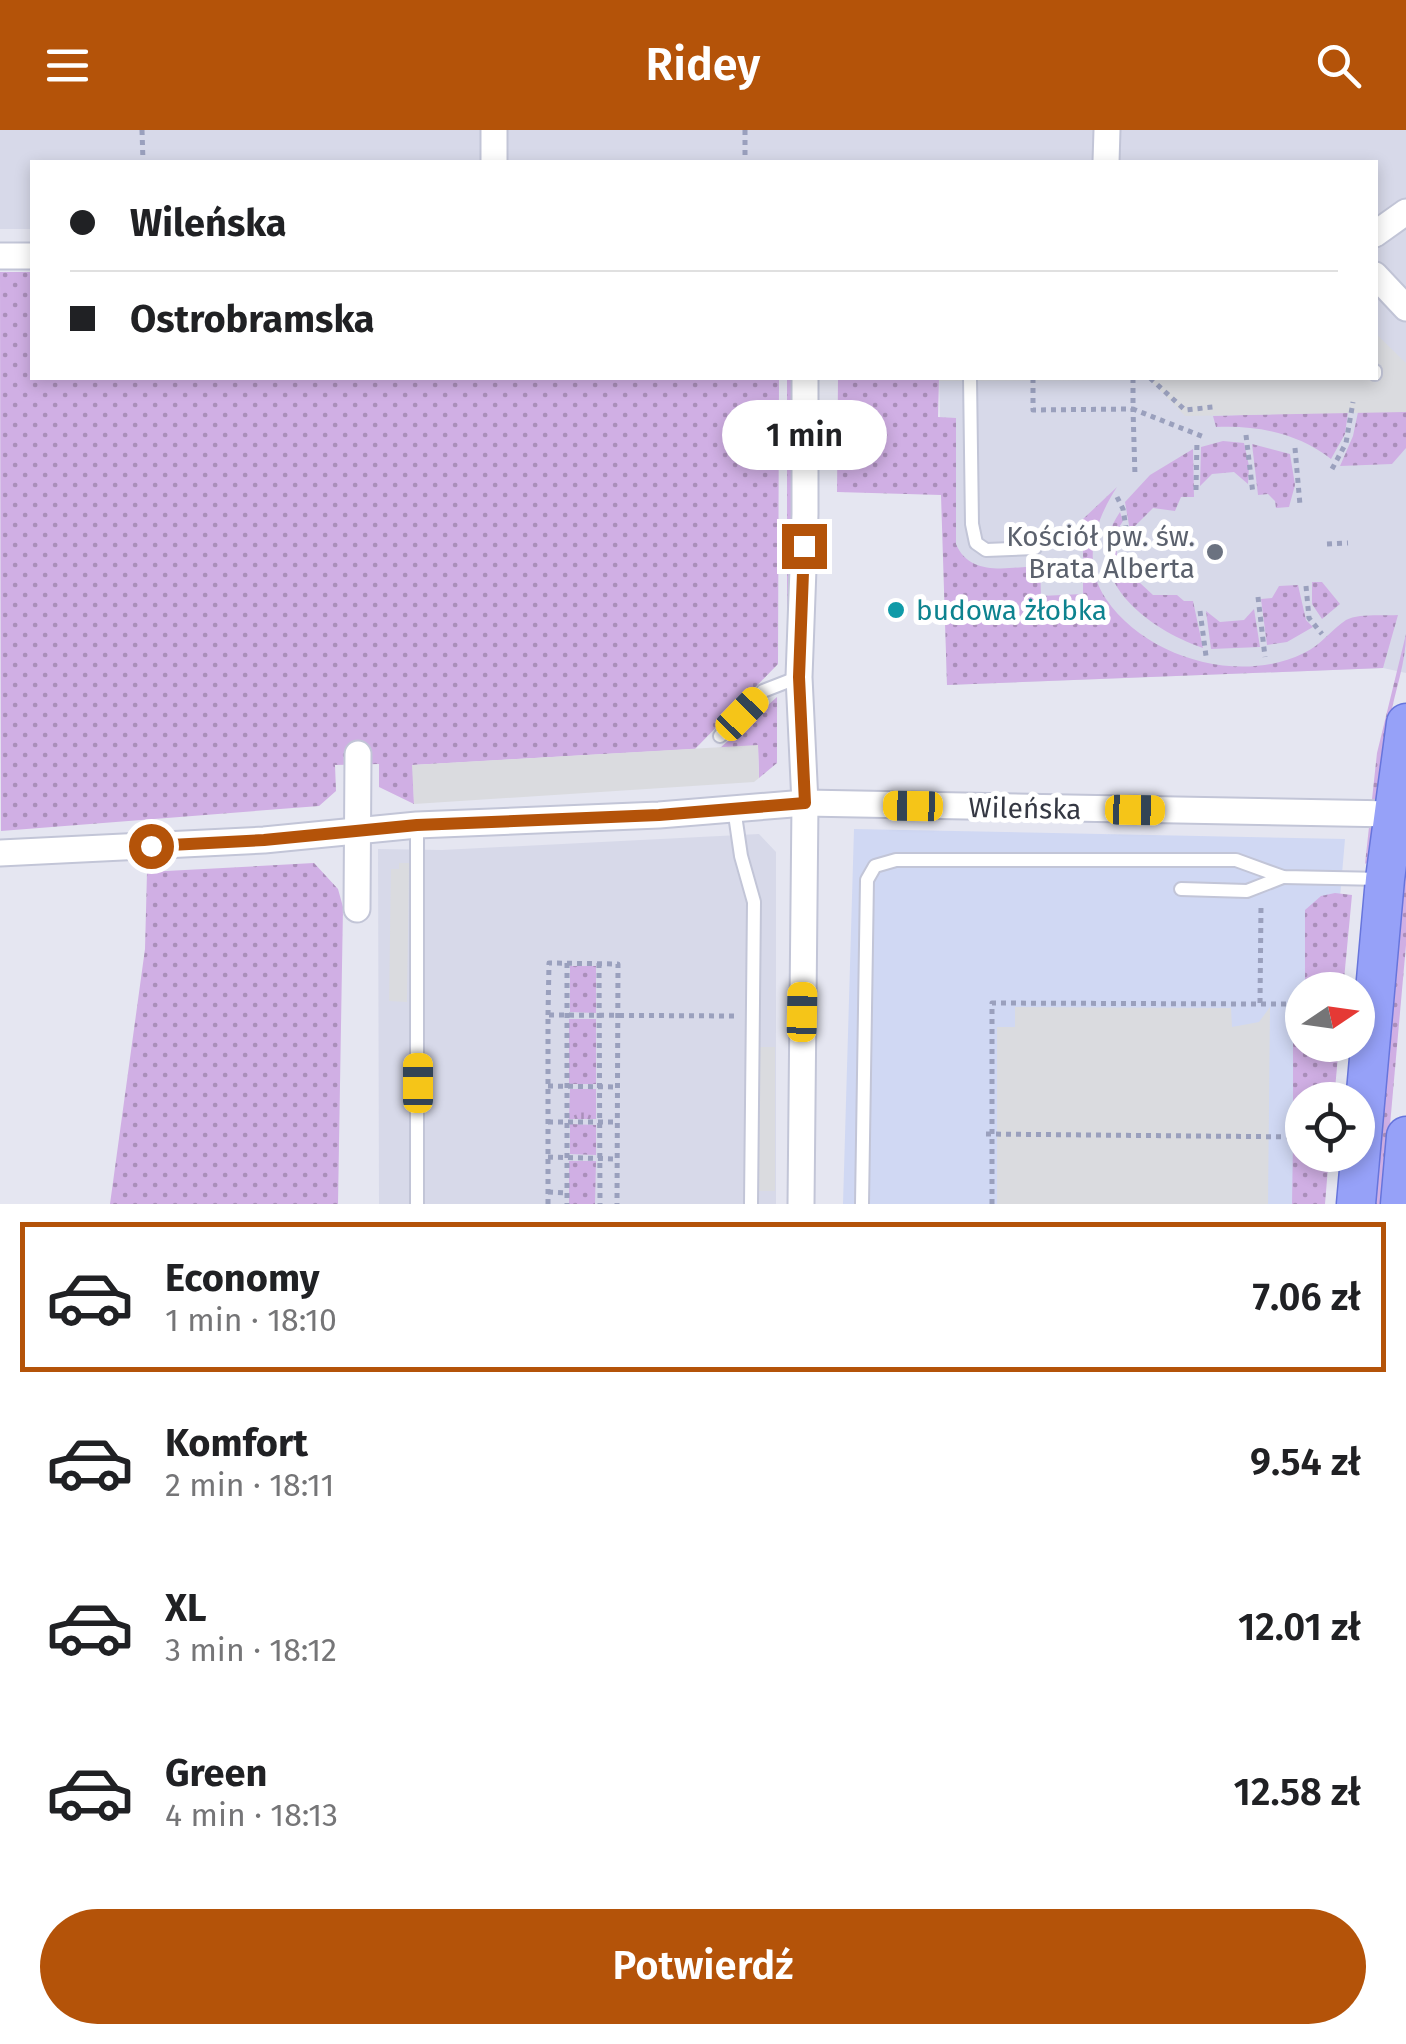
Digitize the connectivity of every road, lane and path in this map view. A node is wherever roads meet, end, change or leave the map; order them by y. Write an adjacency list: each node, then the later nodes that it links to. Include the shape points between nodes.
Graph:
1 (142, 130): 5 (path)
2 (494, 130): 6 (street)
3 (745, 130): 7 (path)
4 (1107, 130): 8 (street)
5 (142, 160)
6 (494, 160)
7 (745, 160)
8 (1106, 160)
9 (1406, 212): 10 (street)
10 (1378, 232)
11 (0, 256): 12 (street)
12 (30, 256)
13 (1378, 278): 14 (street)
14 (1406, 308)
15 (805, 380): 41 (street)
16 (970, 380): 34 (lane, via 976,543 986,550)
17 (1033, 380): 22 (path, via 1033,410)
18 (1133, 380): 22 (path)
19 (1152, 380): 21 (path, via 1185,410)
20 (1354, 402): 25 (path)
21 (1213, 407)
22 (1133, 409): 26 (path); 27 (path, via 1200,438)
23 (1246, 436): 28 (path)
24 (1295, 448): 30 (path)
25 (1332, 469)
26 (1135, 476)
27 (1196, 490)
28 (1253, 494)
29 (1117, 498): 31 (path)
30 (1300, 505)
31 (1127, 534)
32 (1348, 543): 33 (path)
33 (1327, 544)
34 (1035, 548)
35 (1306, 586): 38 (path, via 1309,618)
36 (1258, 597): 40 (path)
37 (1200, 610): 39 (path)
38 (1322, 634)
39 (1206, 656)
40 (1265, 657)
41 (799, 677): 43 (lane, via 763,691); 45 (street)
42 (1406, 723): 47 (main road)
43 (720, 736)
44 (358, 754): 49 (street)
45 (805, 803): 46 (street, Wileńska); 47 (street, Wileńska); 90 (street)
46 (734, 808): 48 (street, Wileńska); 64 (lane, via 754,902)
47 (1393, 814): 52 (main road)
48 (417, 825): 49 (street, Wileńska); 84 (lane)
49 (356, 832): 50 (street, Wileńska); 55 (street)
50 (0, 853)
51 (1283, 877): 52 (lane); 53 (lane); 91 (lane, via 1236,860 896,860 875,866 868,880)
52 (1385, 879): 93 (main road)
53 (1262, 885): 54 (lane, via 1247,891); 58 (path)
54 (1181, 888)
55 (357, 909)
56 (567, 963): 57 (path); 60 (path, via 549,963); 61 (path)
57 (598, 963): 62 (path); 63 (path, via 618,964)
58 (1260, 1004): 59 (path); 75 (path, via 992,1003)
59 (1285, 1004)
60 (548, 1015): 61 (path); 67 (path)
61 (567, 1015): 62 (path); 68 (path)
62 (599, 1016): 63 (path); 65 (path)
63 (618, 1016): 64 (path); 66 (path)
64 (753, 1016): 89 (lane)
65 (599, 1051): 66 (path); 69 (path)
66 (618, 1051): 70 (path)
67 (548, 1086): 68 (path); 71 (path)
68 (567, 1086): 69 (path); 72 (path)
69 (599, 1086): 70 (path); 73 (path)
70 (618, 1086): 74 (path)
71 (548, 1122): 72 (path); 78 (path)
72 (567, 1122): 73 (path); 79 (path)
73 (599, 1122): 74 (path); 80 (path)
74 (617, 1122): 81 (path)
75 (989, 1134): 77 (path); 92 (path)
76 (1406, 1136): 94 (main road)
77 (1285, 1137)
78 (548, 1157): 79 (path); 82 (path)
79 (567, 1158): 80 (path); 83 (path)
80 (600, 1158): 81 (path); 87 (path)
81 (617, 1159): 88 (path)
82 (548, 1192): 83 (path); 85 (path)
83 (567, 1193): 86 (path)
84 (417, 1204)
85 (548, 1204)
86 (567, 1204)
87 (600, 1204)
88 (617, 1204)
89 (751, 1204)
90 (801, 1204)
91 (862, 1204)
92 (992, 1204)
93 (1356, 1204)
94 (1400, 1204)

